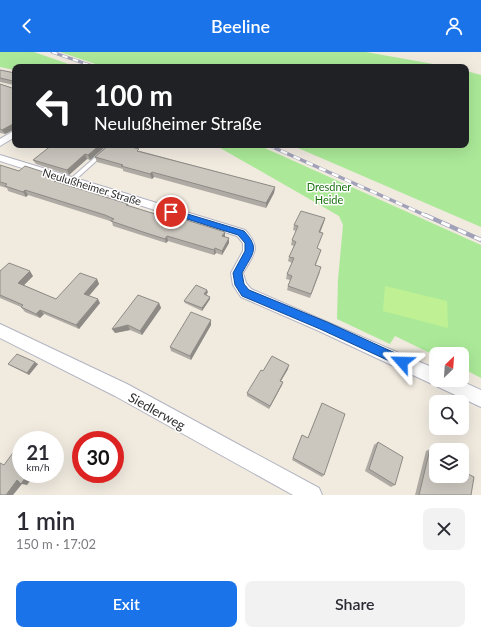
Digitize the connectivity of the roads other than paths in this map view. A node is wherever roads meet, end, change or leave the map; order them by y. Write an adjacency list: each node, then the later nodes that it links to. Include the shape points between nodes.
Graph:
1 (12, 135): 2 (street)
2 (0, 143)
3 (109, 148): 5 (lane)
4 (0, 158): 5 (street, Neulußheimer Straße)
5 (71, 181): 7 (street, Neulußheimer Straße, via 241,233 249,242 249,251 237,273 240,285 246,293)
6 (0, 332): 10 (street, Siedlerweg, via 120,390)
7 (429, 374)
8 (456, 387): 9 (street)
9 (481, 399)
10 (312, 495)

